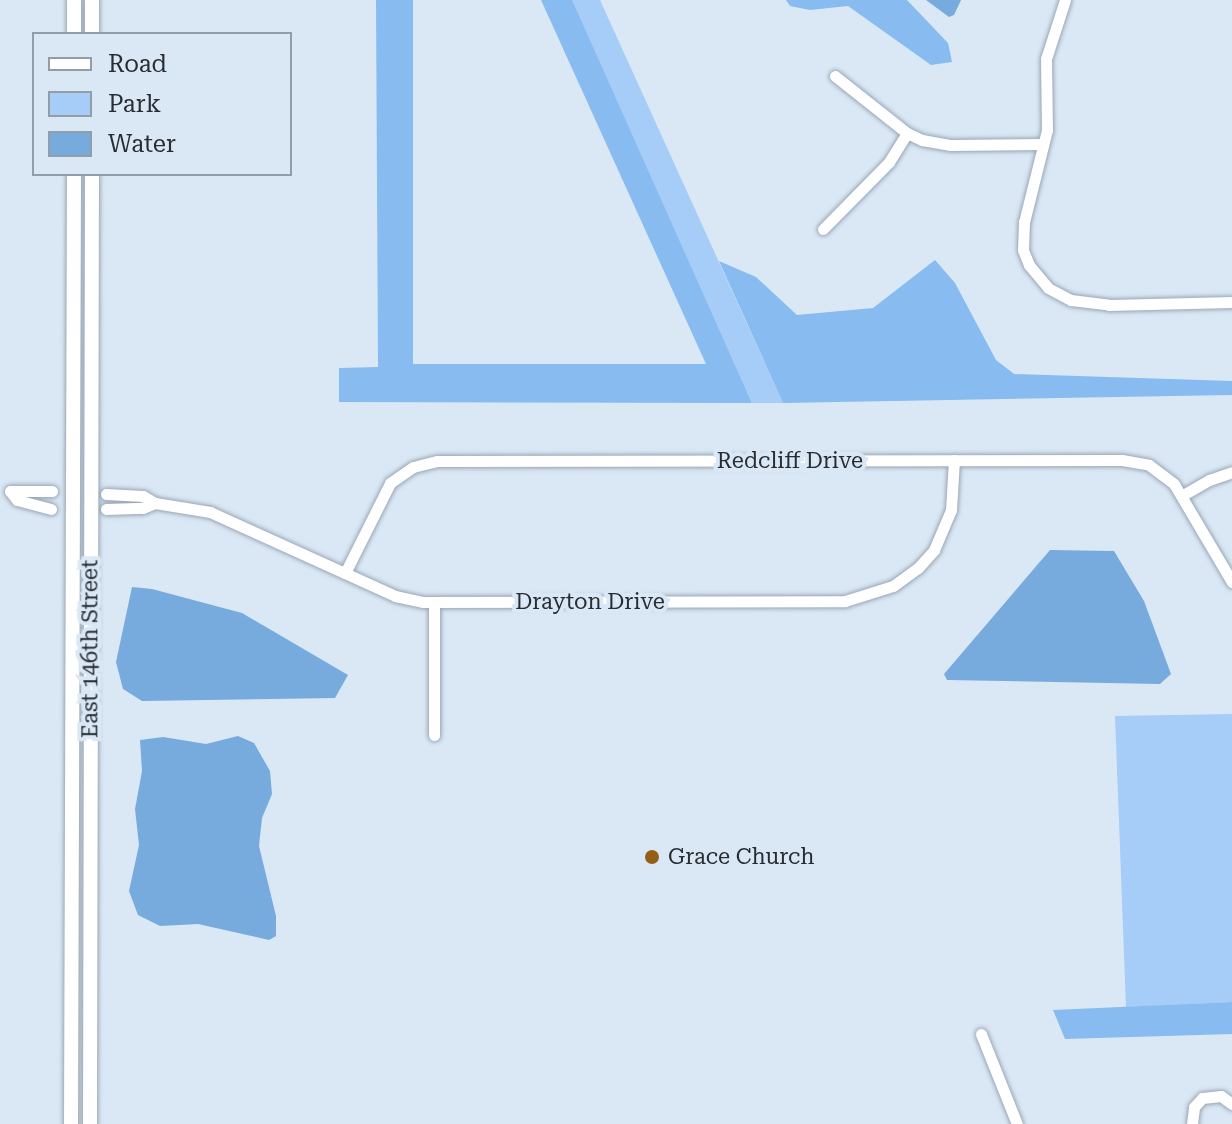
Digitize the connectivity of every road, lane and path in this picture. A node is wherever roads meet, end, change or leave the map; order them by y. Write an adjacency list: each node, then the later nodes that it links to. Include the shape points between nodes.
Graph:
1 (74, 0): 4 (main road)
2 (92, 0): 5 (main road)
3 (1065, 0): 8 (street, via 1046,59)
4 (74, 32)
5 (92, 32)
6 (835, 76): 7 (street)
7 (907, 133): 8 (street, via 935,144); 11 (street, via 889,162)
8 (1043, 144): 12 (street, via 1022,235 1029,265 1048,288 1071,300 1109,305)
9 (74, 176): 28 (main road, East 146th Street)
10 (92, 176): 29 (main road, East 146th Street)
11 (823, 229)
12 (1232, 302)
13 (954, 460): 18 (street, Redcliff Drive, via 1132,460 1160,471); 22 (street, Redcliff Drive, via 427,463 406,471 386,489); 24 (street, Drayton Drive, via 951,510 934,550 903,580 860,599)
14 (1232, 472): 18 (street)
15 (5, 488): 16 (street); 20 (street, via 17,500)
16 (52, 491)
17 (106, 494): 19 (street, Drayton Drive, via 143,496)
18 (1183, 495): 23 (street, Redcliff Drive)
19 (155, 503): 21 (street, Drayton Drive); 22 (street, Drayton Drive, via 210,512)
20 (51, 509)
21 (106, 509)
22 (345, 573): 24 (street, Drayton Drive, via 395,596)
23 (1232, 582)
24 (434, 603): 25 (street)
25 (434, 735)
26 (981, 1034): 30 (street)
27 (1232, 1104): 31 (street, via 1221,1096 1202,1098 1194,1107)
28 (71, 1124)
29 (90, 1124)
30 (1017, 1124)
31 (1192, 1124)

